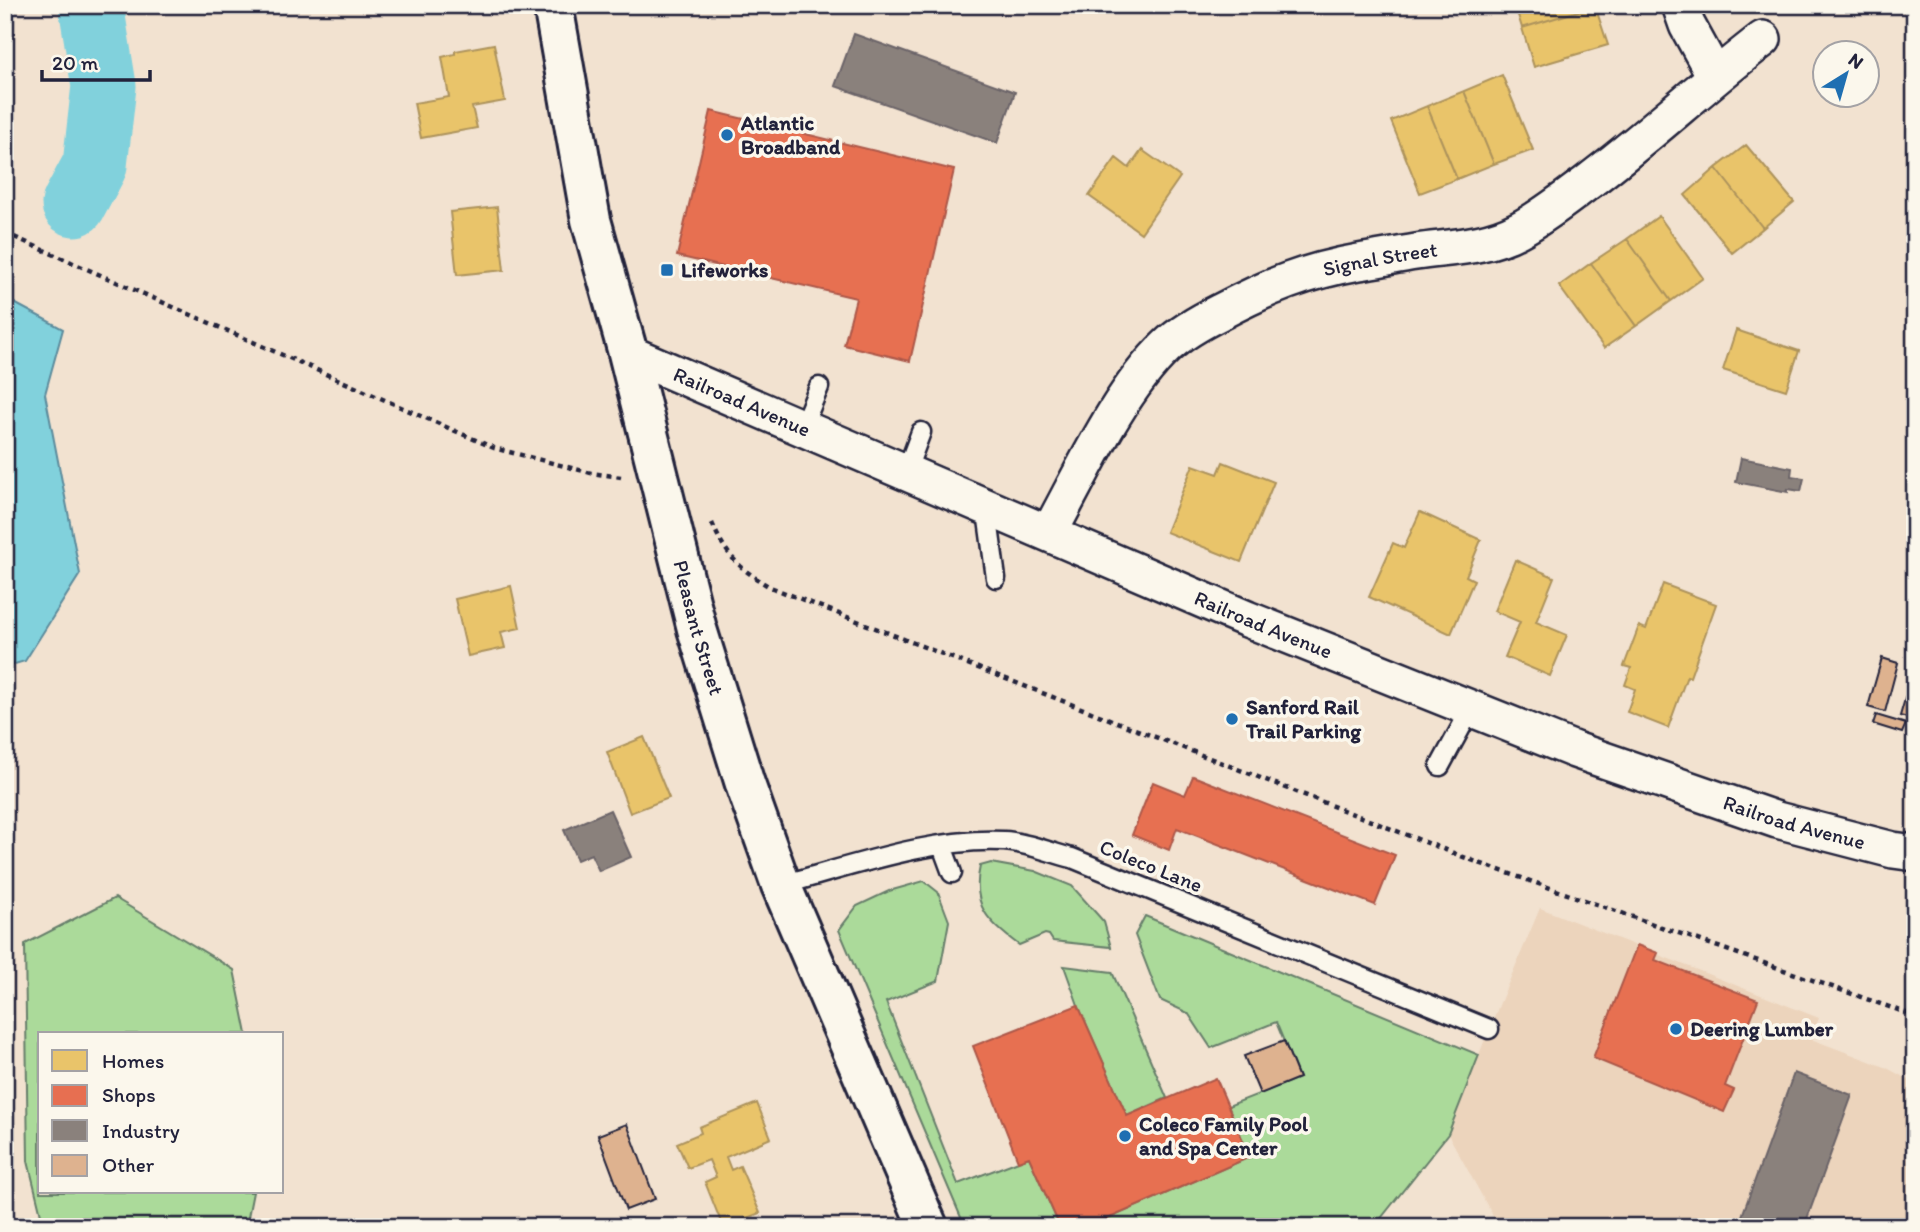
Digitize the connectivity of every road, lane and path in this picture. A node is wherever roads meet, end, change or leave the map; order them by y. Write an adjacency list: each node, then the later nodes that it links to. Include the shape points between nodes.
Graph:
1 (553, 5): 6 (main road, Pleasant Street, via 590,220)
2 (1680, 5): 4 (street)
3 (1763, 39): 4 (street, Signal Street)
4 (1715, 76): 13 (street, Signal Street, via 1639,144 1517,231 1493,241 1308,273 1251,294 1202,321 1168,345 1143,373)
5 (5, 233): 10 (path)
6 (628, 353): 8 (street, Railroad Avenue); 21 (main road, Pleasant Street, via 697,629)
7 (819, 387): 8 (lane)
8 (802, 428): 11 (street, Railroad Avenue)
9 (921, 432): 11 (lane)
10 (494, 448)
11 (906, 472): 12 (street, Railroad Avenue)
12 (986, 505): 13 (street, Railroad Avenue); 14 (lane)
13 (1049, 533): 16 (street, Railroad Avenue)
14 (996, 578)
15 (770, 587): 22 (path, via 1479,863)
16 (1471, 709): 17 (lane); 19 (street, Railroad Avenue, via 1777,820)
17 (1440, 766)
18 (942, 846): 20 (lane); 21 (lane, Coleco Lane); 23 (lane, Coleco Lane, via 1007,841 1072,858)
19 (1915, 853)
20 (952, 873)
21 (781, 885): 24 (main road, Pleasant Street)
22 (1915, 1016)
23 (1489, 1029)
24 (928, 1227)

